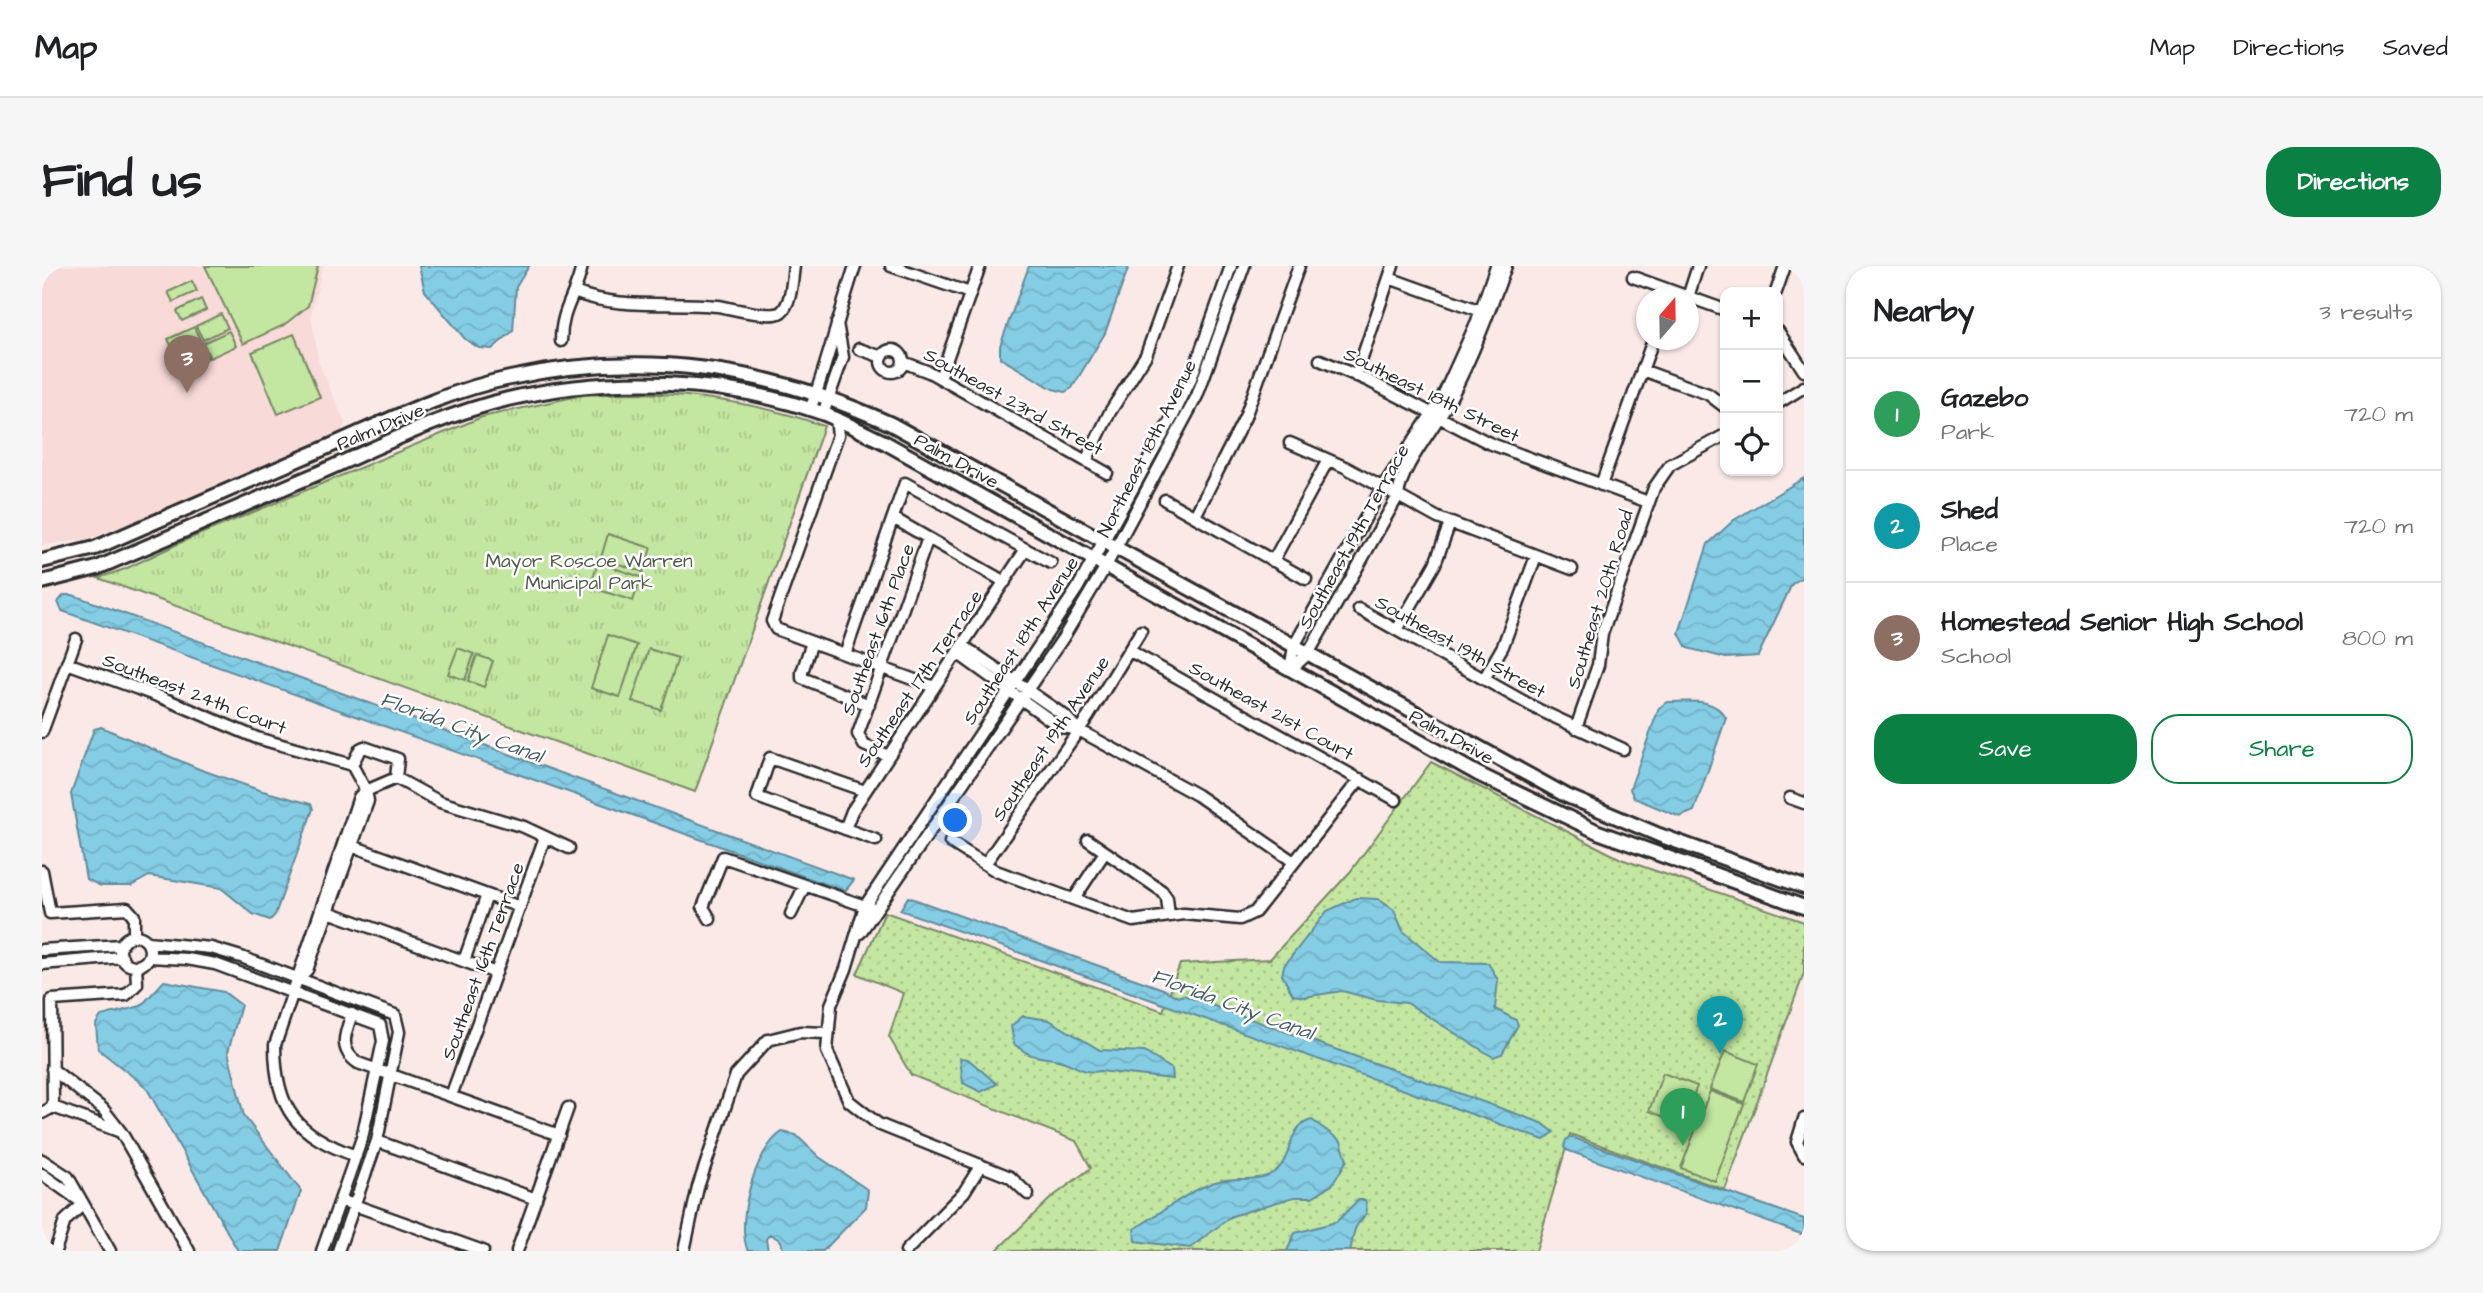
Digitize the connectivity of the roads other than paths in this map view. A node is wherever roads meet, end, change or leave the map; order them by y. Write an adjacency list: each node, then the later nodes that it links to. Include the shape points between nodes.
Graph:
1 (582, 266): 20 (street)
2 (794, 266): 20 (street, via 788,300 779,313 697,304 608,303)
3 (855, 266): 37 (street, via 836,322)
4 (891, 266): 21 (street)
5 (980, 266): 21 (street)
6 (1178, 266): 48 (street, via 1146,355)
7 (1231, 266): 61 (street, via 1190,381)
8 (1244, 266): 61 (street, Northeast 18th Avenue, via 1196,396)
9 (1299, 266): 56 (street, via 1245,417)
10 (1393, 266): 16 (street)
11 (1496, 266): 24 (street, Southeast 19th Terrace)
12 (1506, 266): 24 (street, Southeast 19th Terrace)
13 (1698, 266): 18 (street)
14 (1785, 266): 19 (street)
15 (1633, 277): 17 (street)
16 (1389, 278): 24 (street); 34 (street)
17 (1660, 287)
18 (1691, 287)
19 (1778, 287)
20 (574, 292): 26 (street, via 561,320)
21 (970, 293): 35 (street)
22 (1699, 301): 23 (street)
23 (1720, 308)
24 (1484, 312): 42 (street, Southeast 19th Terrace, via 1465,370)
25 (1783, 339): 33 (street)
26 (561, 341)
27 (859, 349): 29 (street)
28 (1649, 350): 32 (street)
29 (882, 357): 31 (street, via 896,351); 31 (street, via 890,372 901,368)
30 (1320, 360): 34 (street, Southeast 18th Street)
31 (903, 362): 35 (street, Southeast 23rd Street)
32 (1642, 370): 39 (street, via 1708,394); 50 (street)
33 (1804, 371)
34 (1356, 376): 42 (street, Southeast 18th Street)
35 (940, 378): 48 (street, Southeast 23rd Street)
36 (1804, 387): 38 (street)
37 (823, 394): 40 (street); 41 (street); 61 (main road, Palm Drive, via 938,448); 64 (main road, Palm Drive, via 722,369 655,363 560,369 508,378 428,405 95,548)
38 (1783, 400)
39 (1720, 403)
40 (810, 410): 41 (main road, Palm Drive); 70 (main road, Palm Drive, via 732,391 657,383 561,388 506,399 437,422 97,568)
41 (829, 416): 43 (main road, Palm Drive); 44 (street)
42 (1435, 417): 50 (street, Southeast 18th Street, via 1508,451); 51 (street, Southeast 19th Terrace); 52 (street, Southeast 19th Terrace, via 1404,474)
43 (850, 426): 44 (street); 66 (main road, Palm Drive)
44 (838, 435): 77 (street, via 772,621 776,629)
45 (1720, 438): 54 (street, Southeast 20th Road, via 1670,465)
46 (1290, 443): 47 (street)
47 (1328, 460): 51 (street); 65 (street)
48 (1086, 461): 49 (street, Southeast 23rd Street)
49 (1107, 472)
50 (1601, 485): 54 (street, Southeast 18th Street)
51 (1382, 488): 52 (street); 55 (street, Southeast 19th Terrace)
52 (1398, 496): 57 (street, Southeast 19th Terrace); 59 (street)
53 (1165, 500): 56 (street)
54 (1648, 502): 95 (street, Southeast 20th Road, via 1602,634 1598,665)
55 (1371, 508): 57 (street); 78 (street, Southeast 19th Terrace)
56 (1195, 516): 65 (street)
57 (1386, 517): 82 (street, Southeast 19th Terrace)
58 (893, 518): 60 (street); 62 (street, via 905,483); 81 (street)
59 (1450, 523): 63 (street); 74 (street, via 1434,564)
60 (928, 538): 72 (street); 84 (street, Southeast 16th Place)
61 (1109, 546): 66 (street, Northeast 18th Avenue); 78 (main road, Palm Drive)
62 (1026, 549): 67 (street); 72 (street, Southeast 17th Terrace)
63 (1536, 555): 68 (street); 86 (street, via 1503,646)
64 (48, 560): 70 (main road)
65 (1273, 561): 69 (street)
66 (1100, 562): 85 (main road, Palm Drive); 87 (street, Southeast 18th Avenue); 89 (street, Southeast 18th Avenue)
67 (1051, 563)
68 (1572, 569)
69 (1306, 579)
70 (58, 580): 71 (main road, Palm Drive)
71 (42, 582)
72 (1004, 582): 79 (street, Southeast 17th Terrace)
73 (1359, 609): 74 (street, Southeast 19th Street)
74 (1397, 630): 86 (street, Southeast 19th Street)
75 (1141, 631): 80 (street, Southeast 19th Avenue)
76 (76, 639): 83 (street)
77 (812, 642): 81 (street); 94 (street, via 802,678)
78 (1294, 646): 82 (main road, Palm Drive); 85 (street, Southeast 19th Terrace)
79 (960, 649): 87 (street); 88 (street, Southeast 17th Terrace); 90 (street)
80 (1130, 651): 96 (street, Southeast 19th Avenue); 102 (street, Southeast 21st Court)
81 (845, 654): 84 (street)
82 (1308, 654): 85 (street, Southeast 19th Terrace); 120 (main road, Palm Drive, via 1567,796)
83 (67, 663): 93 (street); 100 (street, Southeast 24th Court, via 257,738)
84 (882, 668): 88 (street); 94 (street, Southeast 16th Place)
85 (1290, 670): 124 (main road, Palm Drive, via 1478,774 1598,832)
86 (1484, 679): 95 (street, Southeast 19th Street)
87 (1017, 682): 89 (street); 90 (street, Southeast 18th Avenue)
88 (934, 687): 99 (street, Southeast 17th Terrace)
89 (1028, 690): 92 (street, Southeast 18th Avenue); 96 (street)
90 (1010, 692): 92 (street); 125 (street, Southeast 18th Avenue)
91 (42, 698): 93 (street)
92 (1021, 700): 96 (street, via 1060,727); 125 (street, Southeast 18th Avenue, via 889,896)
93 (52, 703): 97 (street)
94 (869, 705): 99 (street, Southeast 16th Place, via 858,734 860,741)
95 (1576, 728): 98 (street, Southeast 19th Street)
96 (1077, 729): 116 (street, via 1197,795); 117 (street, Southeast 19th Avenue)
97 (42, 732)
98 (1623, 749)
99 (888, 756): 104 (street, Southeast 17th Terrace)
100 (352, 765): 101 (street, via 360,749 369,748 398,760); 103 (street)
101 (396, 778): 103 (street); 109 (street, via 440,802)
102 (1360, 779): 106 (street, Southeast 21st Court); 116 (street)
103 (366, 791): 113 (street, via 368,802)
104 (865, 791): 108 (street, Southeast 17th Terrace); 108 (street, via 770,758 757,797)
105 (1790, 799): 107 (street)
106 (1396, 800)
107 (1804, 803)
108 (845, 829): 110 (street)
109 (545, 837): 114 (street); 123 (street, Southeast 16th Terrace)
110 (876, 840)
111 (1088, 840): 115 (street)
112 (950, 842): 117 (street)
113 (347, 844): 121 (street); 126 (street)
114 (569, 848)
115 (1105, 852): 122 (street); 128 (street, via 1162,891)
116 (1294, 862): 128 (street, via 1255,912 1240,919)
117 (985, 864): 122 (street)
118 (42, 871): 130 (street, via 50,913 127,908 134,916)
119 (804, 887): 125 (street); 127 (street); 129 (street, via 723,856 703,907)
120 (1804, 887)
121 (487, 895): 123 (street); 138 (street)
122 (1074, 899): 128 (street, via 1133,921)
123 (520, 907): 141 (street, Southeast 16th Terrace)
124 (1804, 907)
125 (870, 908): 145 (street, via 831,1005)
126 (324, 910): 138 (street); 142 (street, via 307,970)
127 (791, 914)
128 (1168, 916)
129 (710, 919)
130 (134, 936): 131 (street); 132 (street)
131 (147, 942): 136 (street); 142 (street, via 211,948)
132 (121, 945): 133 (street); 135 (street)
133 (104, 946): 134 (street); 137 (street)
134 (42, 950)
135 (122, 957): 137 (street); 140 (street)
136 (149, 957): 140 (street); 143 (street, via 215,964)
137 (105, 959): 139 (street)
138 (464, 961): 141 (street)
139 (42, 964)
140 (136, 966): 146 (street, via 137,984 126,995 52,1000)
141 (496, 973): 149 (street, Southeast 16th Terrace)
142 (299, 978): 143 (street); 148 (street, via 395,1015 399,1032)
143 (294, 992): 144 (street); 158 (street, via 275,1045 279,1087 289,1110 309,1135)
144 (352, 1014): 147 (street, via 345,1050 358,1063); 147 (street, via 380,1025 383,1041)
145 (826, 1032): 160 (street, via 827,1051 849,1101 878,1124); 176 (street, via 800,1032 768,1040 736,1074 698,1187)
146 (52, 1069): 150 (street); 154 (street, via 103,1109)
147 (376, 1069): 148 (street); 158 (street)
148 (390, 1074): 149 (street); 156 (street)
149 (451, 1096): 155 (street)
150 (53, 1107): 152 (street); 154 (street)
151 (568, 1108): 155 (street)
152 (42, 1113)
153 (1804, 1119): 157 (street, via 1797,1138)
154 (121, 1132): 172 (street)
155 (559, 1135): 165 (street)
156 (377, 1141): 165 (street); 168 (street)
157 (1804, 1155)
158 (356, 1156): 166 (street)
159 (42, 1160): 162 (street)
160 (981, 1165): 164 (street, via 1010,1177); 177 (street, via 964,1192)
161 (42, 1174): 163 (street)
162 (68, 1177): 163 (street); 167 (street)
163 (58, 1183): 167 (street)
164 (1028, 1194)
165 (536, 1199): 175 (street)
166 (340, 1200): 168 (street); 173 (street)
167 (83, 1204): 170 (street, via 65,1222); 171 (street)
168 (354, 1205): 169 (street); 174 (street)
169 (478, 1250)
170 (55, 1251)
171 (110, 1251)
172 (189, 1251)
173 (322, 1251)
174 (338, 1251)
175 (517, 1251)
176 (684, 1251)
177 (906, 1251)

